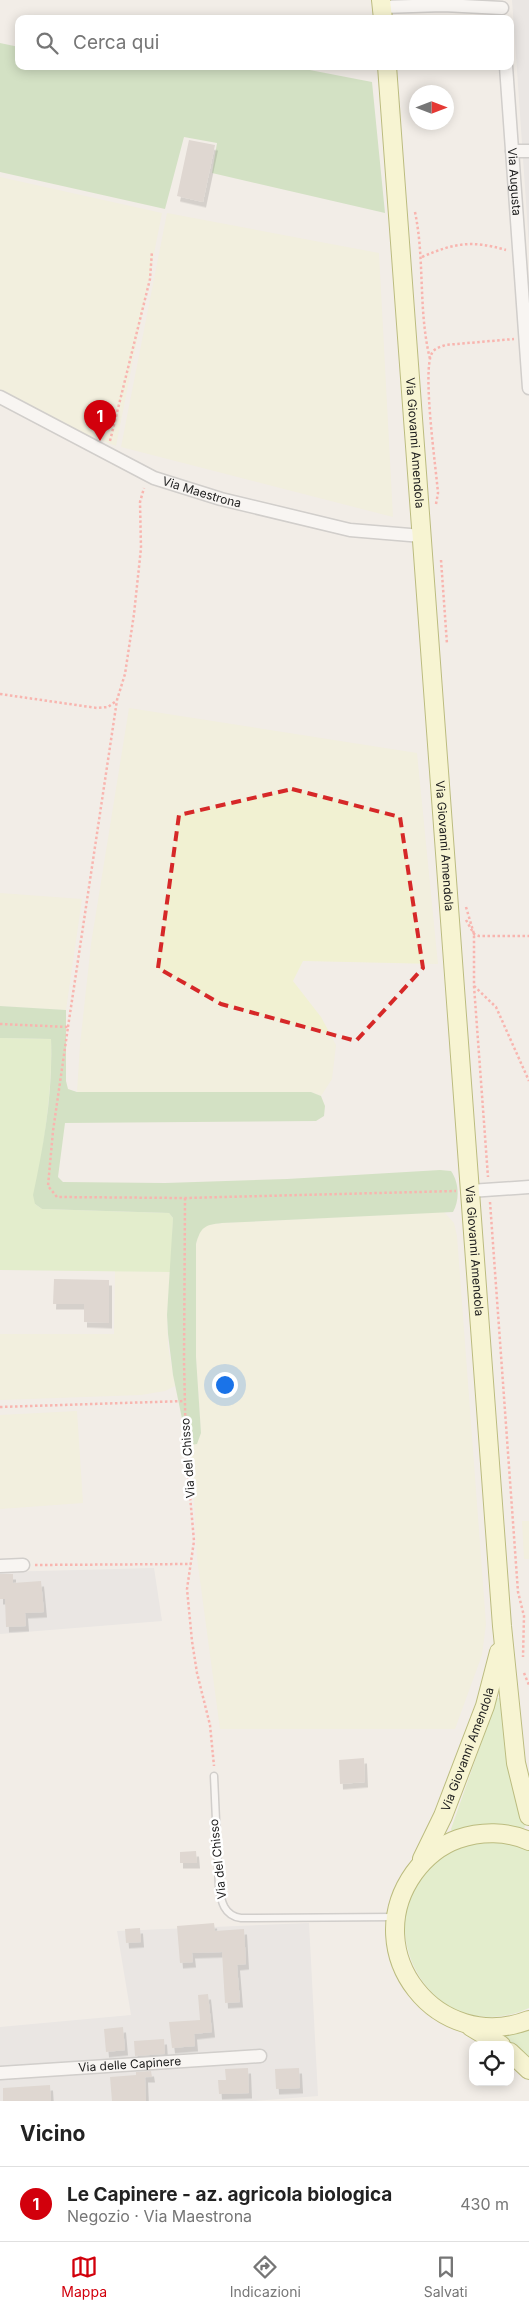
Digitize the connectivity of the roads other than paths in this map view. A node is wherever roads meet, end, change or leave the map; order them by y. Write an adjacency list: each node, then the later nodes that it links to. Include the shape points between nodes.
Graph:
1 (382, 9): 2 (street, via 443,6)
2 (502, 9)
3 (387, 70): 10 (main road, Via Giovanni Amendola)
4 (506, 70): 5 (street, Via Augusta)
5 (512, 151): 6 (street); 7 (street, Via Augusta, via 524,253)
6 (529, 151)
7 (527, 338): 8 (street, Via Augusta)
8 (529, 388)
9 (0, 397): 10 (street, Via Maestrona, via 154,478 221,499 350,530)
10 (421, 528): 12 (main road, Via Giovanni Amendola, via 457,906)
11 (529, 1187): 12 (street)
12 (470, 1191): 15 (main road, Via Giovanni Amendola)
13 (22, 1565): 14 (street)
14 (0, 1566)
15 (502, 1626): 17 (main road, Via Giovanni Amendola, via 516,1763); 19 (main road, Via Giovanni Amendola, via 497,1666 485,1706 443,1816)
16 (214, 1776): 20 (lane, Via del Chisso, via 219,1887 222,1903 232,1916)
17 (529, 1816)
18 (529, 1841): 19 (main road, Via Giovanni Amendola, via 496,1833 467,1836 440,1848)
19 (418, 1867): 20 (main road, Via Giovanni Amendola, via 407,1882)
20 (396, 1916): 22 (main road, Via Giovanni Amendola, via 397,1951 410,1983 434,2008)
21 (529, 2020): 22 (main road, Via Giovanni Amendola, via 496,2027)
22 (464, 2023): 23 (main road, Via Giovanni Amendola)
23 (494, 2041)
24 (260, 2056): 27 (street, Via delle Capinere)
25 (514, 2056): 26 (main road)
26 (529, 2070)
27 (0, 2073)

